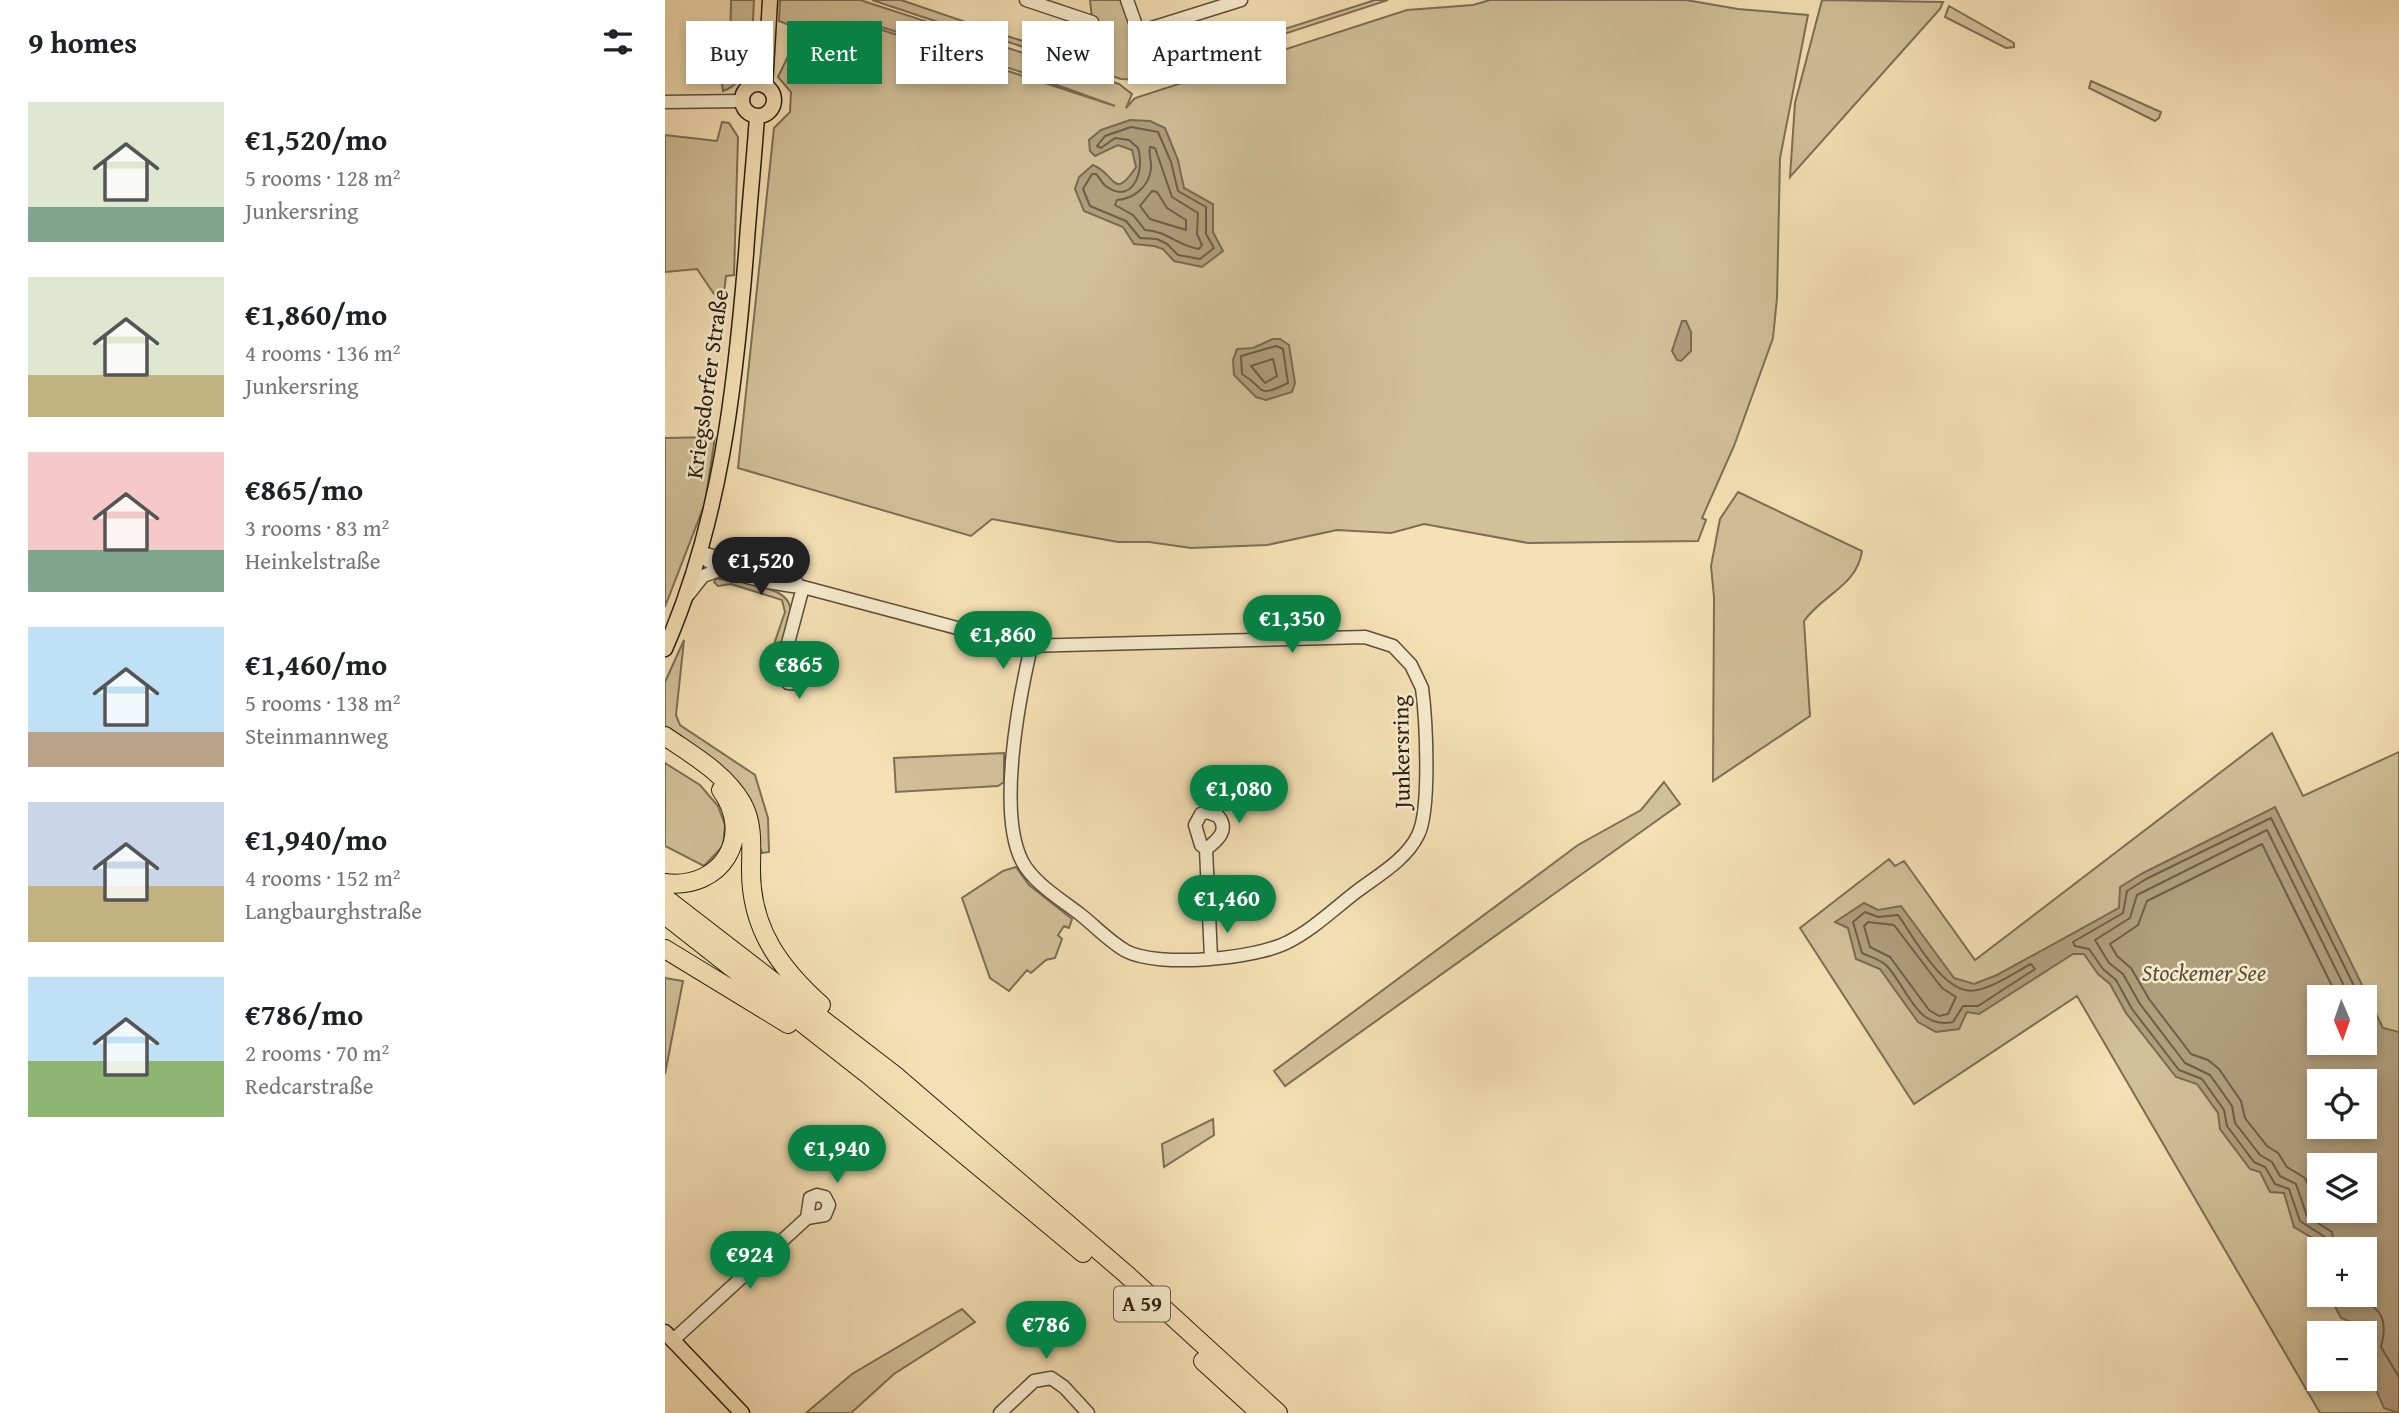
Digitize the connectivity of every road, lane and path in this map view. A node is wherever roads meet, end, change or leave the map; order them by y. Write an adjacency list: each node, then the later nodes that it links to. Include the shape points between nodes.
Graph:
1 (762, 0): 7 (main road)
2 (770, 0): 7 (main road)
3 (1026, 0): 6 (street)
4 (1127, 0): 5 (street, via 1137,29 1142,31)
5 (1241, 0)
6 (1089, 21)
7 (760, 85): 8 (main road, via 745,91); 10 (main road, via 772,92 774,102 768,112)
8 (743, 101): 9 (street); 10 (main road, via 747,111)
9 (665, 102)
10 (757, 116): 11 (main road, Kriegsdorfer Straße, via 735,389)
11 (700, 552): 12 (street, Junkersring, via 708,564); 13 (street, Junkersring); 14 (main road, Kriegsdorfer Straße)
12 (725, 569): 13 (street, Junkersring); 14 (street, via 703,576)
13 (803, 587): 15 (street, Junkersring); 16 (street)
14 (688, 596): 18 (main road, Kriegsdorfer Straße)
15 (1014, 644): 17 (street, Junkersring); 19 (street, Junkersring, via 1019,653)
16 (788, 646)
17 (1031, 647): 19 (street, Junkersring); 27 (street, Junkersring, via 1353,636 1393,646 1416,672 1424,703 1424,811 1419,835 1404,855 1289,942 1270,950)
18 (665, 649)
19 (1021, 688): 27 (street, Junkersring, via 1013,742 1013,802 1016,841 1027,869 1126,950 1158,959)
20 (665, 736): 29 (highway, via 717,774 744,806 752,836 753,904 776,958)
21 (665, 750): 23 (highway, via 721,790 732,809 735,831 730,850 715,872 698,882)
22 (1206, 849): 27 (street)
23 (665, 883)
24 (665, 898): 29 (highway, A 59)
25 (665, 915): 28 (highway, A 59)
26 (665, 949): 28 (highway)
27 (1211, 958)
28 (871, 1077): 35 (highway, A 59, via 1119,1283)
29 (897, 1077): 36 (highway, A 59, via 1126,1274)
30 (807, 1218): 31 (street)
31 (669, 1336): 32 (main road)
32 (742, 1413)
33 (1000, 1413): 34 (street, via 1034,1381 1051,1378)
34 (1088, 1413)
35 (1260, 1413)
36 (1278, 1413)

